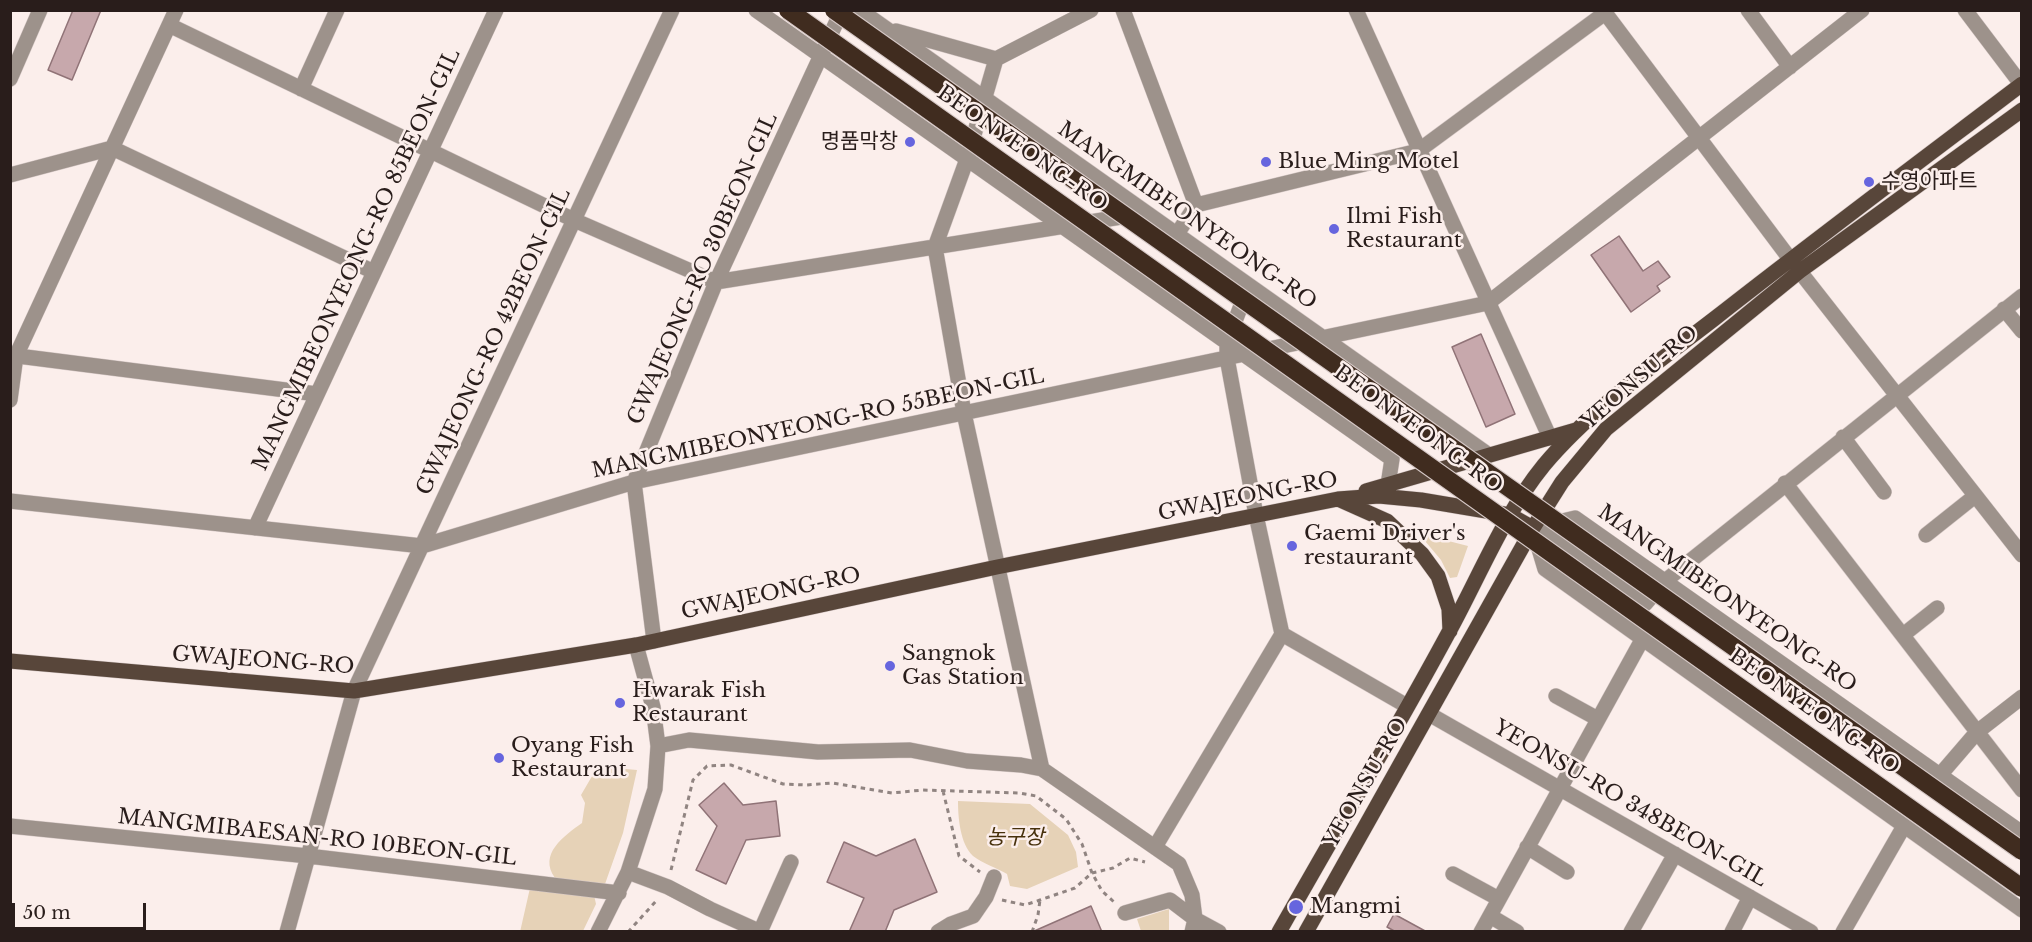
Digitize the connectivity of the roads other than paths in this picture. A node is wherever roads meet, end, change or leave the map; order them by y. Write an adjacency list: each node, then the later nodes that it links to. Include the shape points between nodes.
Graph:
1 (40, 10): 23 (street)
2 (176, 10): 18 (street)
3 (337, 10): 25 (street)
4 (496, 10): 30 (street, MANGMIBEONYEONG-RO 85BEON-GIL)
5 (672, 10): 36 (street, GWAJEONG-RO 42BEON-GIL)
6 (756, 10): 20 (street)
7 (788, 10): 110 (highway, BEONYEONG-RO, bridge)
8 (842, 10): 17 (street, GWAJEONG-RO 30BEON-GIL)
9 (860, 10): 19 (street, MANGMIBEONYEONG-RO)
10 (1091, 10): 21 (street)
11 (1123, 10): 34 (street)
12 (1356, 10): 31 (street)
13 (1748, 10): 22 (street)
14 (1862, 10): 22 (street)
15 (1965, 10): 24 (street)
16 (1604, 12): 28 (street); 31 (street)
17 (834, 18): 20 (street, GWAJEONG-RO 30BEON-GIL); 102 (highway, BEONYEONG-RO, bridge)
18 (169, 25): 25 (street); 29 (street)
19 (884, 27): 21 (street); 26 (street, MANGMIBEONYEONG-RO)
20 (820, 56): 32 (street); 42 (street, GWAJEONG-RO 30BEON-GIL)
21 (996, 59): 26 (street)
22 (1790, 67): 28 (street)
23 (10, 79)
24 (2021, 84): 40 (main road, YEONSU-RO)
25 (301, 89): 30 (street)
26 (984, 97): 32 (street); 35 (street, MANGMIBEONYEONG-RO)
27 (2022, 110): 40 (main road, YEONSU-RO)
28 (1699, 138): 40 (street); 45 (street)
29 (112, 148): 33 (street); 41 (street); 51 (street)
30 (430, 151): 36 (street); 41 (street, MANGMIBEONYEONG-RO 85BEON-GIL)
31 (1418, 151): 34 (street); 45 (street)
32 (967, 159): 37 (street); 39 (street)
33 (10, 176)
34 (1196, 205): 38 (street)
35 (1146, 213): 37 (street); 38 (street, MANGMIBEONYEONG-RO)
36 (574, 220): 42 (street); 73 (street, GWAJEONG-RO 42BEON-GIL)
37 (1062, 226): 39 (street); 49 (street)
38 (1177, 234): 43 (street, MANGMIBEONYEONG-RO)
39 (935, 247): 42 (street); 56 (street)
40 (1795, 265): 54 (street); 57 (main road, YEONSU-RO, via 1626,388); 71 (main road, YEONSU-RO, via 1606,429 1562,482)
41 (374, 272): 53 (street, MANGMIBEONYEONG-RO 85BEON-GIL)
42 (716, 282): 61 (street, GWAJEONG-RO 30BEON-GIL)
43 (1249, 285): 48 (street, MANGMIBEONYEONG-RO); 49 (street)
44 (2022, 296): 46 (street)
45 (1488, 303): 48 (street, MANGMIBEONYEONG-RO 55BEON-GIL); 59 (street)
46 (2004, 309): 47 (street); 54 (street)
47 (2022, 331)
48 (1324, 338): 50 (street, MANGMIBEONYEONG-RO 55BEON-GIL); 60 (street, MANGMIBEONYEONG-RO)
49 (1227, 342): 50 (street); 52 (street)
50 (1244, 354): 52 (street, MANGMIBEONYEONG-RO 55BEON-GIL); 63 (street, via 1392,459)
51 (13, 356): 53 (street); 55 (street)
52 (1227, 358): 56 (street, MANGMIBEONYEONG-RO 55BEON-GIL); 68 (street)
53 (317, 394): 70 (street, MANGMIBEONYEONG-RO 85BEON-GIL)
54 (1896, 395): 58 (street); 65 (street)
55 (10, 400)
56 (964, 413): 61 (street, MANGMIBEONYEONG-RO 55BEON-GIL); 75 (street)
57 (1579, 429): 59 (main road); 69 (main road, YEONSU-RO, via 1535,476)
58 (1843, 437): 62 (street); 64 (street)
59 (1550, 438): 60 (main road)
60 (1489, 455): 63 (main road)
61 (634, 482): 73 (street, MANGMIBEONYEONG-RO 55BEON-GIL); 82 (street, GWAJEONG-RO 30BEON-GIL)
62 (1785, 483): 76 (street); 80 (street)
63 (1388, 484): 66 (main road)
64 (1884, 492)
65 (1975, 496): 72 (street); 74 (street)
66 (1338, 499): 68 (main road, GWAJEONG-RO); 69 (main road, GWAJEONG-RO, via 1379,496); 78 (main road, via 1387,522 1422,554 1438,576 1449,609)
67 (10, 501): 70 (street, MANGMIBEONYEONG-RO 55BEON-GIL)
68 (1256, 515): 75 (main road, GWAJEONG-RO); 79 (street)
69 (1510, 515): 71 (main road, GWAJEONG-RO); 78 (main road, YEONSU-RO)
70 (255, 528): 73 (street, MANGMIBEONYEONG-RO 55BEON-GIL)
71 (1533, 528): 76 (street, MANGMIBEONYEONG-RO, via 1575,518); 76 (street, via 1645,604); 81 (street, via 1545,569); 89 (main road, YEONSU-RO)
72 (1926, 535)
73 (422, 546): 85 (street, GWAJEONG-RO 42BEON-GIL)
74 (2022, 555)
75 (997, 567): 82 (main road, GWAJEONG-RO); 93 (street)
76 (1665, 581): 94 (street, MANGMIBEONYEONG-RO)
77 (1937, 608): 80 (street)
78 (1450, 631): 88 (main road, YEONSU-RO)
79 (1282, 634): 88 (street, YEONSU-RO); 100 (street)
80 (1903, 635): 91 (street)
81 (1643, 638): 90 (street); 98 (street)
82 (654, 640): 83 (main road, GWAJEONG-RO)
83 (636, 645): 85 (main road, GWAJEONG-RO); 92 (street, via 653,707)
84 (10, 661): 85 (main road, GWAJEONG-RO)
85 (354, 691): 104 (street, GWAJEONG-RO 42BEON-GIL)
86 (1556, 696): 90 (street)
87 (2022, 697): 91 (street)
88 (1407, 706): 123 (main road, YEONSU-RO)
89 (1429, 714): 96 (street, YEONSU-RO 348BEON-GIL); 124 (main road, YEONSU-RO)
90 (1598, 719): 96 (street)
91 (1977, 732): 94 (street); 95 (street)
92 (658, 746): 93 (street, via 689,740 818,752 910,750); 106 (street, via 655,789)
93 (1042, 769): 100 (street)
94 (1940, 775): 99 (street, MANGMIBEONYEONG-RO)
95 (2019, 782)
96 (1560, 788): 101 (street); 103 (street, YEONSU-RO 348BEON-GIL)
97 (10, 826): 104 (street, MANGMIBAESAN-RO 10BEON-GIL)
98 (1904, 826): 114 (street); 130 (street)
99 (2022, 833)
100 (1155, 847): 117 (street, via 1179,864 1192,895)
101 (1527, 847): 107 (street); 113 (street)
102 (2022, 851)
103 (1675, 854): 112 (street, YEONSU-RO 348BEON-GIL); 127 (street)
104 (308, 856): 111 (street, MANGMIBAESAN-RO 10BEON-GIL); 119 (street, GWAJEONG-RO 42BEON-GIL)
105 (790, 862): 118 (street)
106 (628, 872): 111 (street); 118 (street)
107 (1567, 872)
108 (1453, 874): 113 (street)
109 (994, 877): 121 (street, via 973,916)
110 (2022, 888)
111 (619, 893): 120 (street)
112 (1750, 897): 128 (street); 129 (street, YEONSU-RO 348BEON-GIL)
113 (1499, 899): 116 (street)
114 (2022, 910)
115 (1125, 913): 117 (street, via 1170,900)
116 (1490, 916): 125 (street); 126 (street)
117 (1193, 925): 122 (street)
118 (760, 931)
119 (287, 932)
120 (598, 932)
121 (938, 932)
122 (1219, 932)
123 (1279, 932)
124 (1306, 932)
125 (1481, 932)
126 (1517, 932)
127 (1631, 932)
128 (1732, 932)
129 (1811, 932)
130 (1843, 932)

